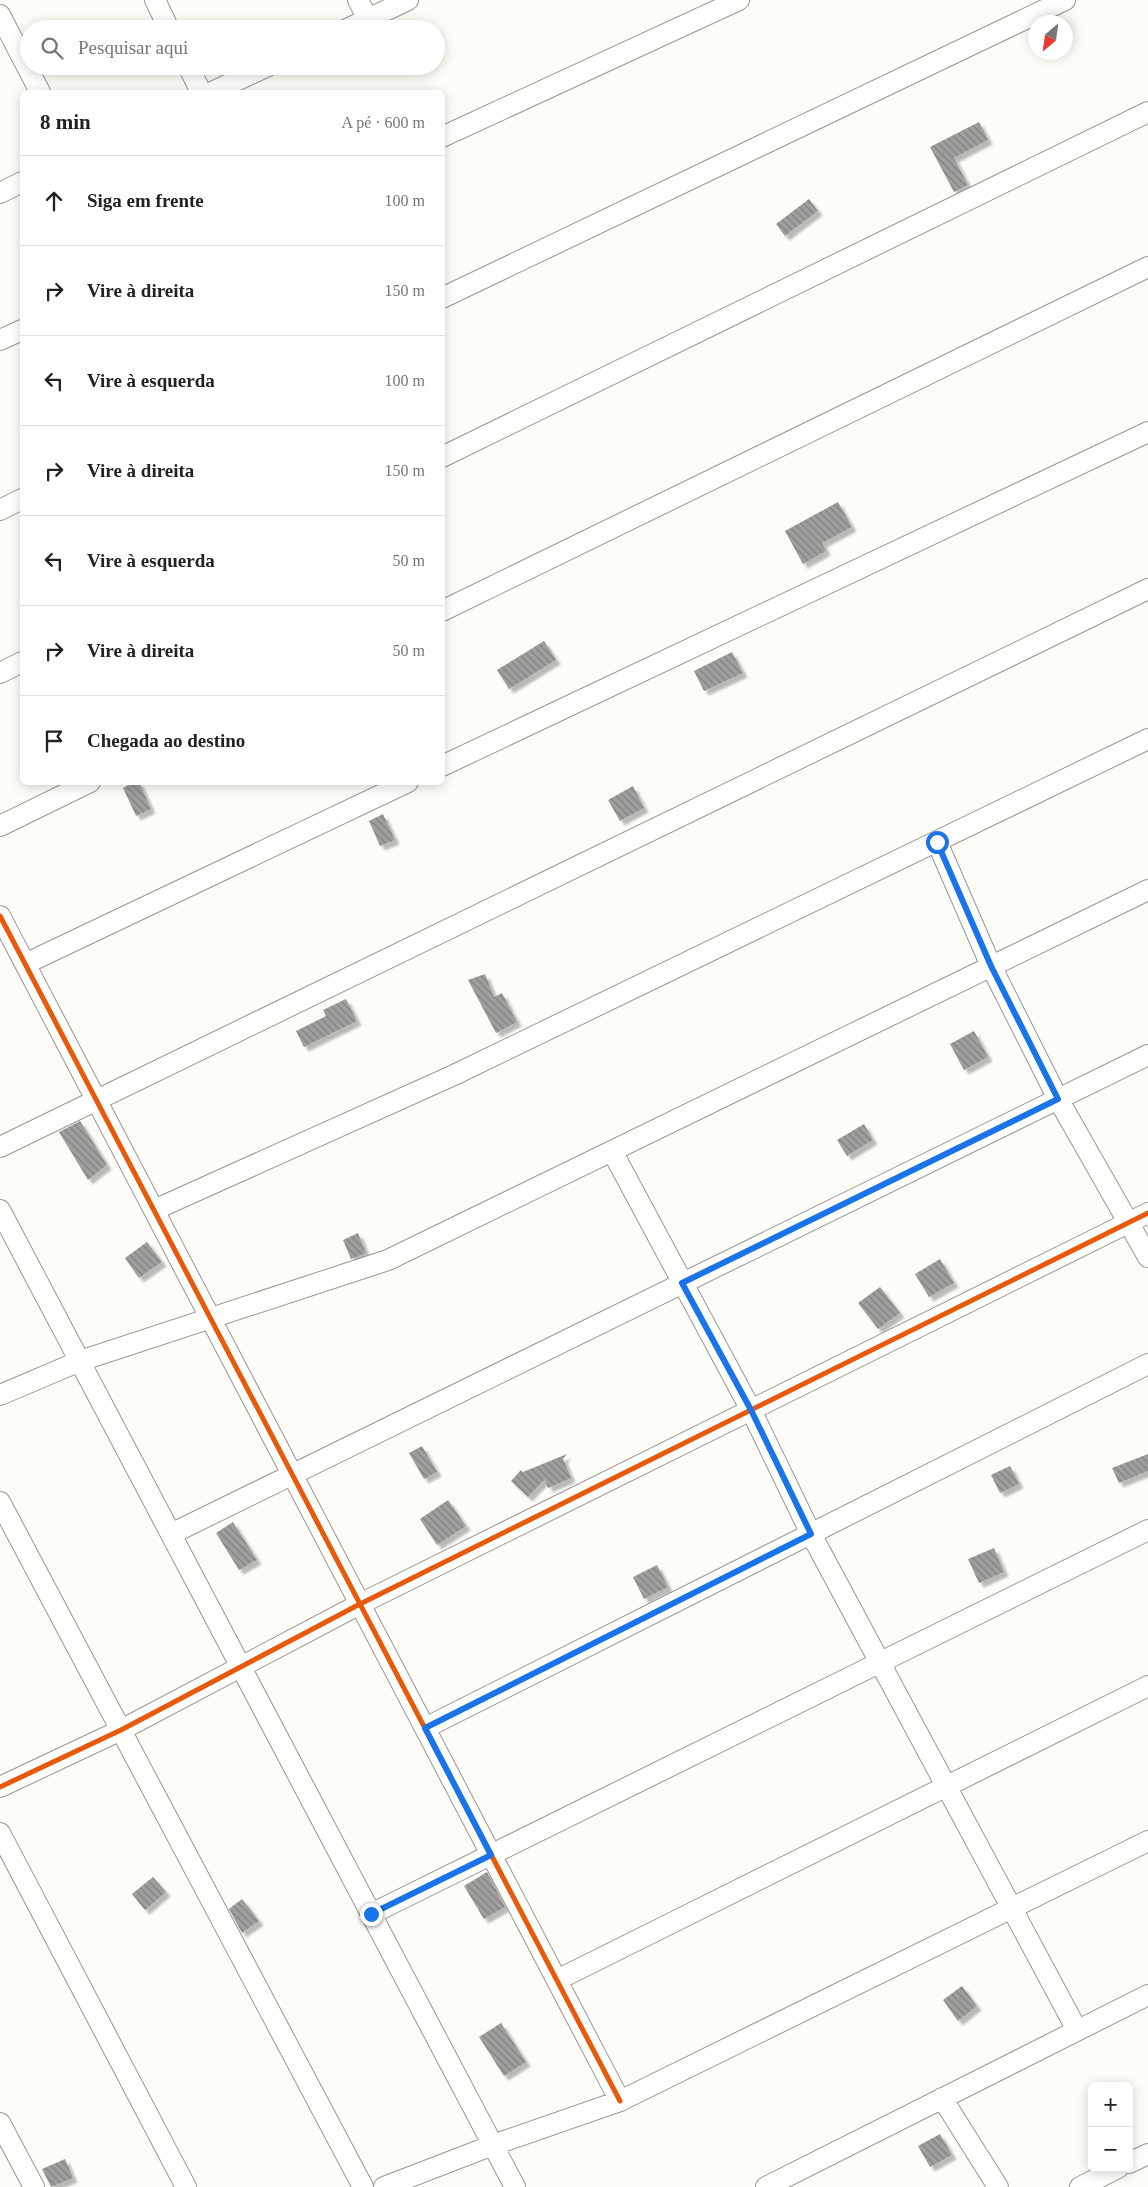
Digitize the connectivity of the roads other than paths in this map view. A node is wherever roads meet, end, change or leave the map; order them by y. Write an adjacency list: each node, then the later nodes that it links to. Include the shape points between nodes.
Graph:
1 (155, 0): 8 (street)
2 (358, 0): 7 (street)
3 (408, 0): 7 (street)
4 (739, 0): 17 (street)
5 (1065, 0): 21 (street)
6 (0, 15): 9 (street)
7 (368, 19)
8 (165, 20)
9 (20, 54)
10 (31, 75): 13 (street)
11 (192, 75): 14 (street)
12 (249, 75): 15 (street)
13 (39, 90)
14 (200, 90)
15 (216, 90)
16 (1148, 112): 25 (street)
17 (445, 136)
18 (20, 183): 19 (street)
19 (0, 193)
20 (1148, 267): 29 (street)
21 (445, 297)
22 (20, 331): 23 (street)
23 (0, 340)
24 (1148, 432): 33 (street)
25 (445, 456)
26 (20, 500): 27 (street)
27 (0, 510)
28 (1148, 589): 44 (street)
29 (445, 610)
30 (20, 663): 31 (street)
31 (0, 673)
32 (1148, 740): 37 (street)
33 (445, 765)
34 (84, 785): 36 (street)
35 (402, 785): 40 (street)
36 (0, 826)
37 (937, 842): 41 (street); 48 (street, via 454,1075)
38 (1148, 890): 41 (street)
39 (0, 916): 40 (street)
40 (25, 964): 44 (street)
41 (991, 966): 43 (street); 46 (street)
42 (1148, 1055): 43 (street)
43 (1058, 1099): 50 (street); 52 (street)
44 (96, 1100): 45 (street); 48 (street)
45 (0, 1147)
46 (612, 1151): 52 (street); 53 (street, via 388,1260)
47 (0, 1210): 54 (street)
48 (154, 1210): 53 (street)
49 (1148, 1213): 50 (street)
50 (1130, 1222): 51 (street); 57 (street)
51 (1148, 1256)
52 (682, 1283): 57 (street); 58 (street)
53 (210, 1317): 54 (street); 58 (street)
54 (80, 1361): 56 (street); 61 (street)
55 (1148, 1364): 62 (street)
56 (0, 1395)
57 (751, 1410): 62 (street); 63 (street)
58 (292, 1475): 61 (street); 63 (street)
59 (0, 1502): 68 (street)
60 (1148, 1530): 64 (street)
61 (171, 1534): 65 (street)
62 (811, 1534): 64 (street); 67 (street)
63 (360, 1604): 65 (street); 67 (street)
64 (880, 1662): 69 (street); 73 (street)
65 (242, 1668): 68 (street); 75 (street)
66 (1148, 1686): 69 (street)
67 (425, 1728): 73 (street)
68 (121, 1730): 70 (street); 88 (street)
69 (946, 1785): 74 (street); 76 (street)
70 (0, 1787)
71 (0, 1833): 87 (street)
72 (1148, 1841): 74 (street)
73 (491, 1855): 75 (street); 76 (street)
74 (1011, 1910): 78 (street); 80 (street)
75 (371, 1914): 82 (street)
76 (557, 1980): 80 (street)
77 (1148, 1995): 78 (street)
78 (1077, 2030): 79 (street)
79 (942, 2098): 91 (street); 92 (street)
80 (620, 2101): 82 (street)
81 (0, 2123): 86 (street)
82 (493, 2145): 89 (street); 90 (street)
83 (1148, 2154): 84 (street)
84 (1133, 2161)
85 (1110, 2172): 93 (street)
86 (34, 2187)
87 (186, 2187)
88 (363, 2187)
89 (384, 2187)
90 (515, 2187)
91 (766, 2187)
92 (998, 2187)
93 (1080, 2187)

